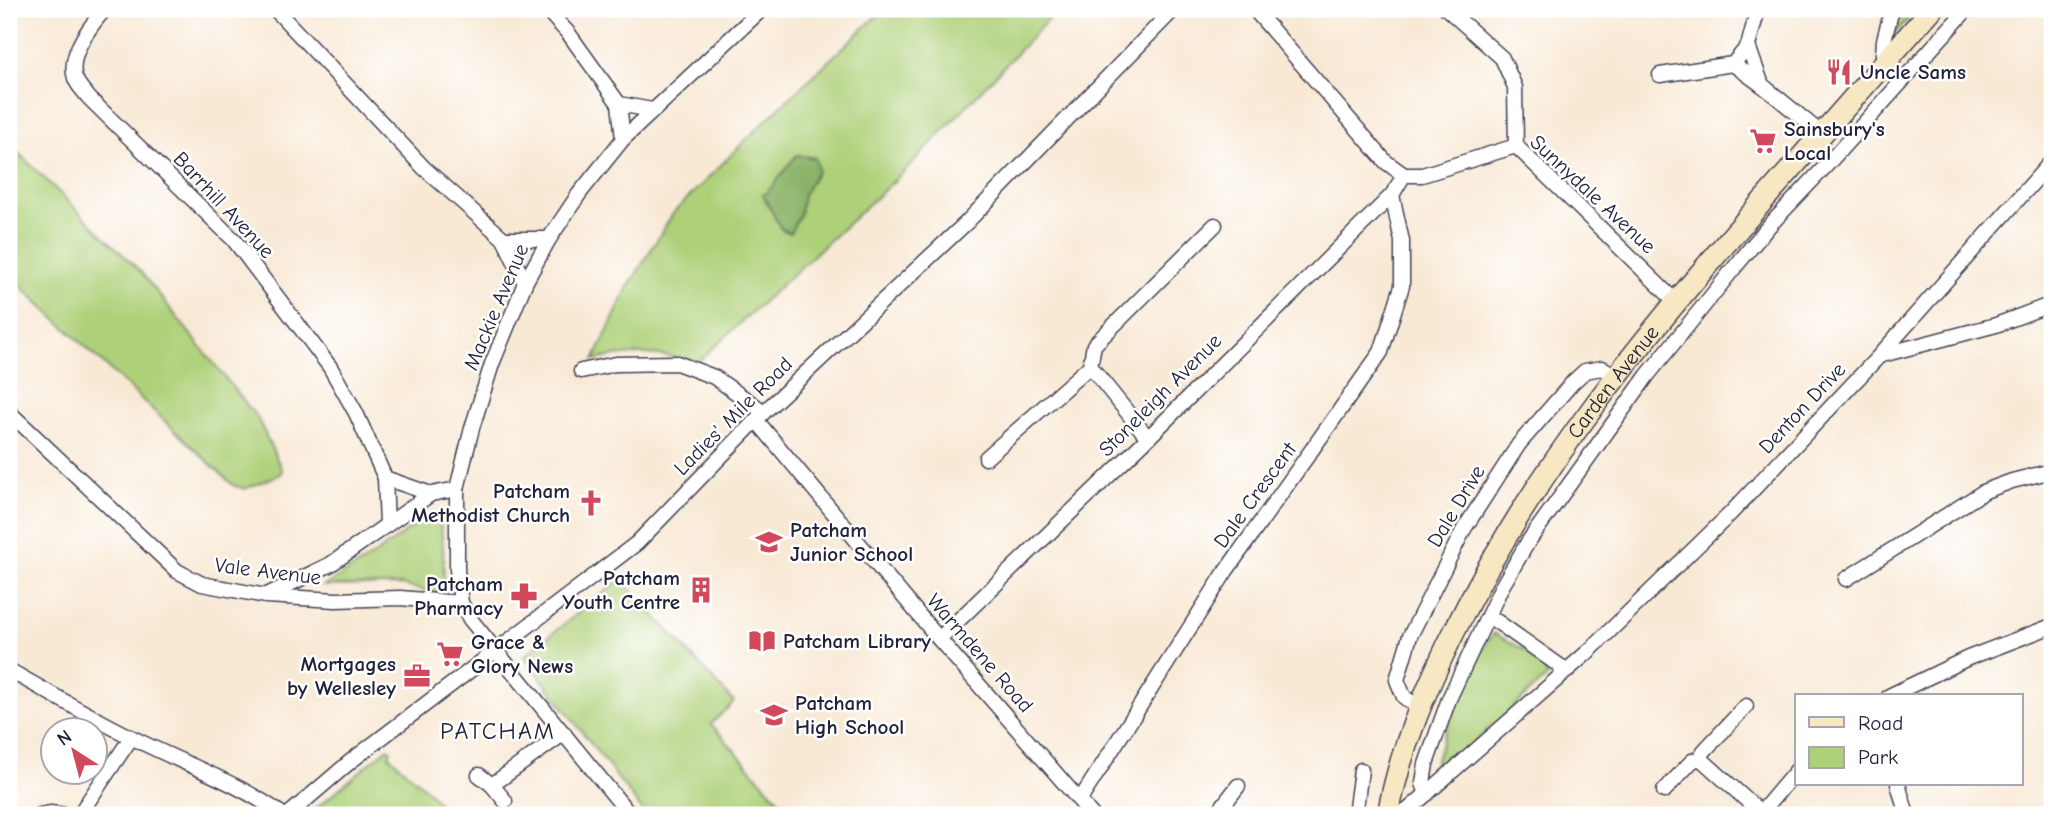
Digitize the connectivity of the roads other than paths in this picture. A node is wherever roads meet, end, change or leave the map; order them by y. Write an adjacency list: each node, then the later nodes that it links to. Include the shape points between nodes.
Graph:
1 (105, 9): 43 (street, Barrhill Avenue, via 76,55 78,85 234,240 330,367)
2 (275, 9): 26 (street, via 424,168)
3 (546, 9): 17 (street)
4 (1174, 9): 39 (street, Ladies' Mile Road, via 967,223)
5 (1254, 9): 23 (street, via 1386,162)
6 (1447, 9): 21 (street, via 1502,58 1515,87)
7 (1758, 9): 12 (street)
8 (1892, 9): 13 (street, via 1884,40 1883,55)
9 (1932, 9): 13 (street, Carden Avenue)
10 (1967, 9): 29 (street, Carden Avenue)
11 (760, 10): 18 (street, Mackie Avenue)
12 (1748, 46): 14 (street); 16 (street)
13 (1888, 59): 19 (street, Carden Avenue)
14 (1733, 64): 15 (street); 16 (street)
15 (1660, 75)
16 (1762, 85): 19 (street)
17 (619, 104): 18 (street); 20 (street)
18 (652, 110): 20 (street, Mackie Avenue)
19 (1822, 134): 28 (street, Carden Avenue)
20 (623, 139): 27 (street, Mackie Avenue)
21 (1516, 146): 23 (street, Sunnydale Avenue, via 1422,175); 32 (street, Sunnydale Avenue)
22 (2052, 160): 34 (street, Denton Drive)
23 (1404, 175): 24 (street, Stoneleigh Avenue)
24 (1392, 195): 40 (street, Stoneleigh Avenue); 71 (street, Dale Crescent, via 1402,241 1402,286 1381,352 1226,571)
25 (1215, 225): 35 (street, via 1094,345)
26 (504, 239): 27 (street); 30 (street)
27 (549, 239): 30 (street, Mackie Avenue)
28 (1712, 260): 29 (street); 32 (street, Carden Avenue)
29 (1730, 273): 50 (street, Carden Avenue, via 1647,376 1528,542)
30 (525, 283): 44 (street, Mackie Avenue, via 492,364)
31 (2052, 295): 33 (street)
32 (1676, 302): 37 (street, Carden Avenue)
33 (2046, 307): 34 (street)
34 (1880, 355): 55 (street, Denton Drive, via 1730,514)
35 (1090, 366): 40 (street); 41 (street)
36 (591, 372): 39 (street, Warmdene Road, via 616,364 677,363 715,377)
37 (1617, 376): 58 (street, Carden Avenue, via 1494,552); 58 (street, Dale Drive, via 1602,368 1586,371 1573,382 1519,444 1464,528 1410,636 1397,680 1404,697)
38 (9, 412): 48 (street, Vale Avenue, via 177,571 202,584)
39 (760, 416): 52 (street, Warmdene Road); 53 (street, Ladies' Mile Road, via 637,543)
40 (1148, 438): 52 (street, Stoneleigh Avenue)
41 (986, 458)
42 (2052, 471): 47 (street, via 1985,491)
43 (385, 478): 45 (street); 46 (street, Barrhill Avenue)
44 (457, 489): 45 (street); 49 (street, Mackie Avenue)
45 (431, 494): 46 (street)
46 (387, 525): 48 (street, via 331,564)
47 (1846, 579)
48 (266, 596): 49 (street, Vale Avenue)
49 (461, 603): 53 (street, Mackie Avenue)
50 (1489, 616): 55 (street); 69 (street, Carden Avenue, via 1448,699 1425,773)
51 (2052, 626): 56 (street, via 1968,658)
52 (939, 639): 71 (street, Warmdene Road)
53 (496, 651): 59 (street, Mackie Avenue); 78 (street, Ladies' Mile Road)
54 (9, 670): 60 (street)
55 (1567, 671): 69 (street, Denton Drive)
56 (1897, 694)
57 (1746, 705): 61 (street)
58 (1419, 708): 83 (street, Carden Avenue, via 1400,761)
59 (564, 733): 65 (street); 79 (street, Mackie Avenue)
60 (131, 738): 76 (street); 77 (street, via 262,800)
61 (1700, 758): 68 (street); 73 (street)
62 (1361, 770): 82 (street)
63 (1795, 772): 72 (street)
64 (479, 775): 65 (street)
65 (492, 785): 70 (street)
66 (1238, 786): 81 (street)
67 (1899, 786): 85 (street)
68 (1664, 791)
69 (1427, 794): 83 (street, Denton Drive, via 1407,811)
70 (505, 800)
71 (1080, 800): 80 (street, Warmdene Road)
72 (1773, 800): 73 (street); 84 (street)
73 (1760, 814)
74 (40, 815): 75 (street)
75 (66, 815)
76 (79, 815)
77 (283, 815)
78 (288, 815)
79 (630, 815)
80 (1092, 815)
81 (1216, 815)
82 (1355, 815)
83 (1390, 815)
84 (1779, 815)
85 (1907, 815)

